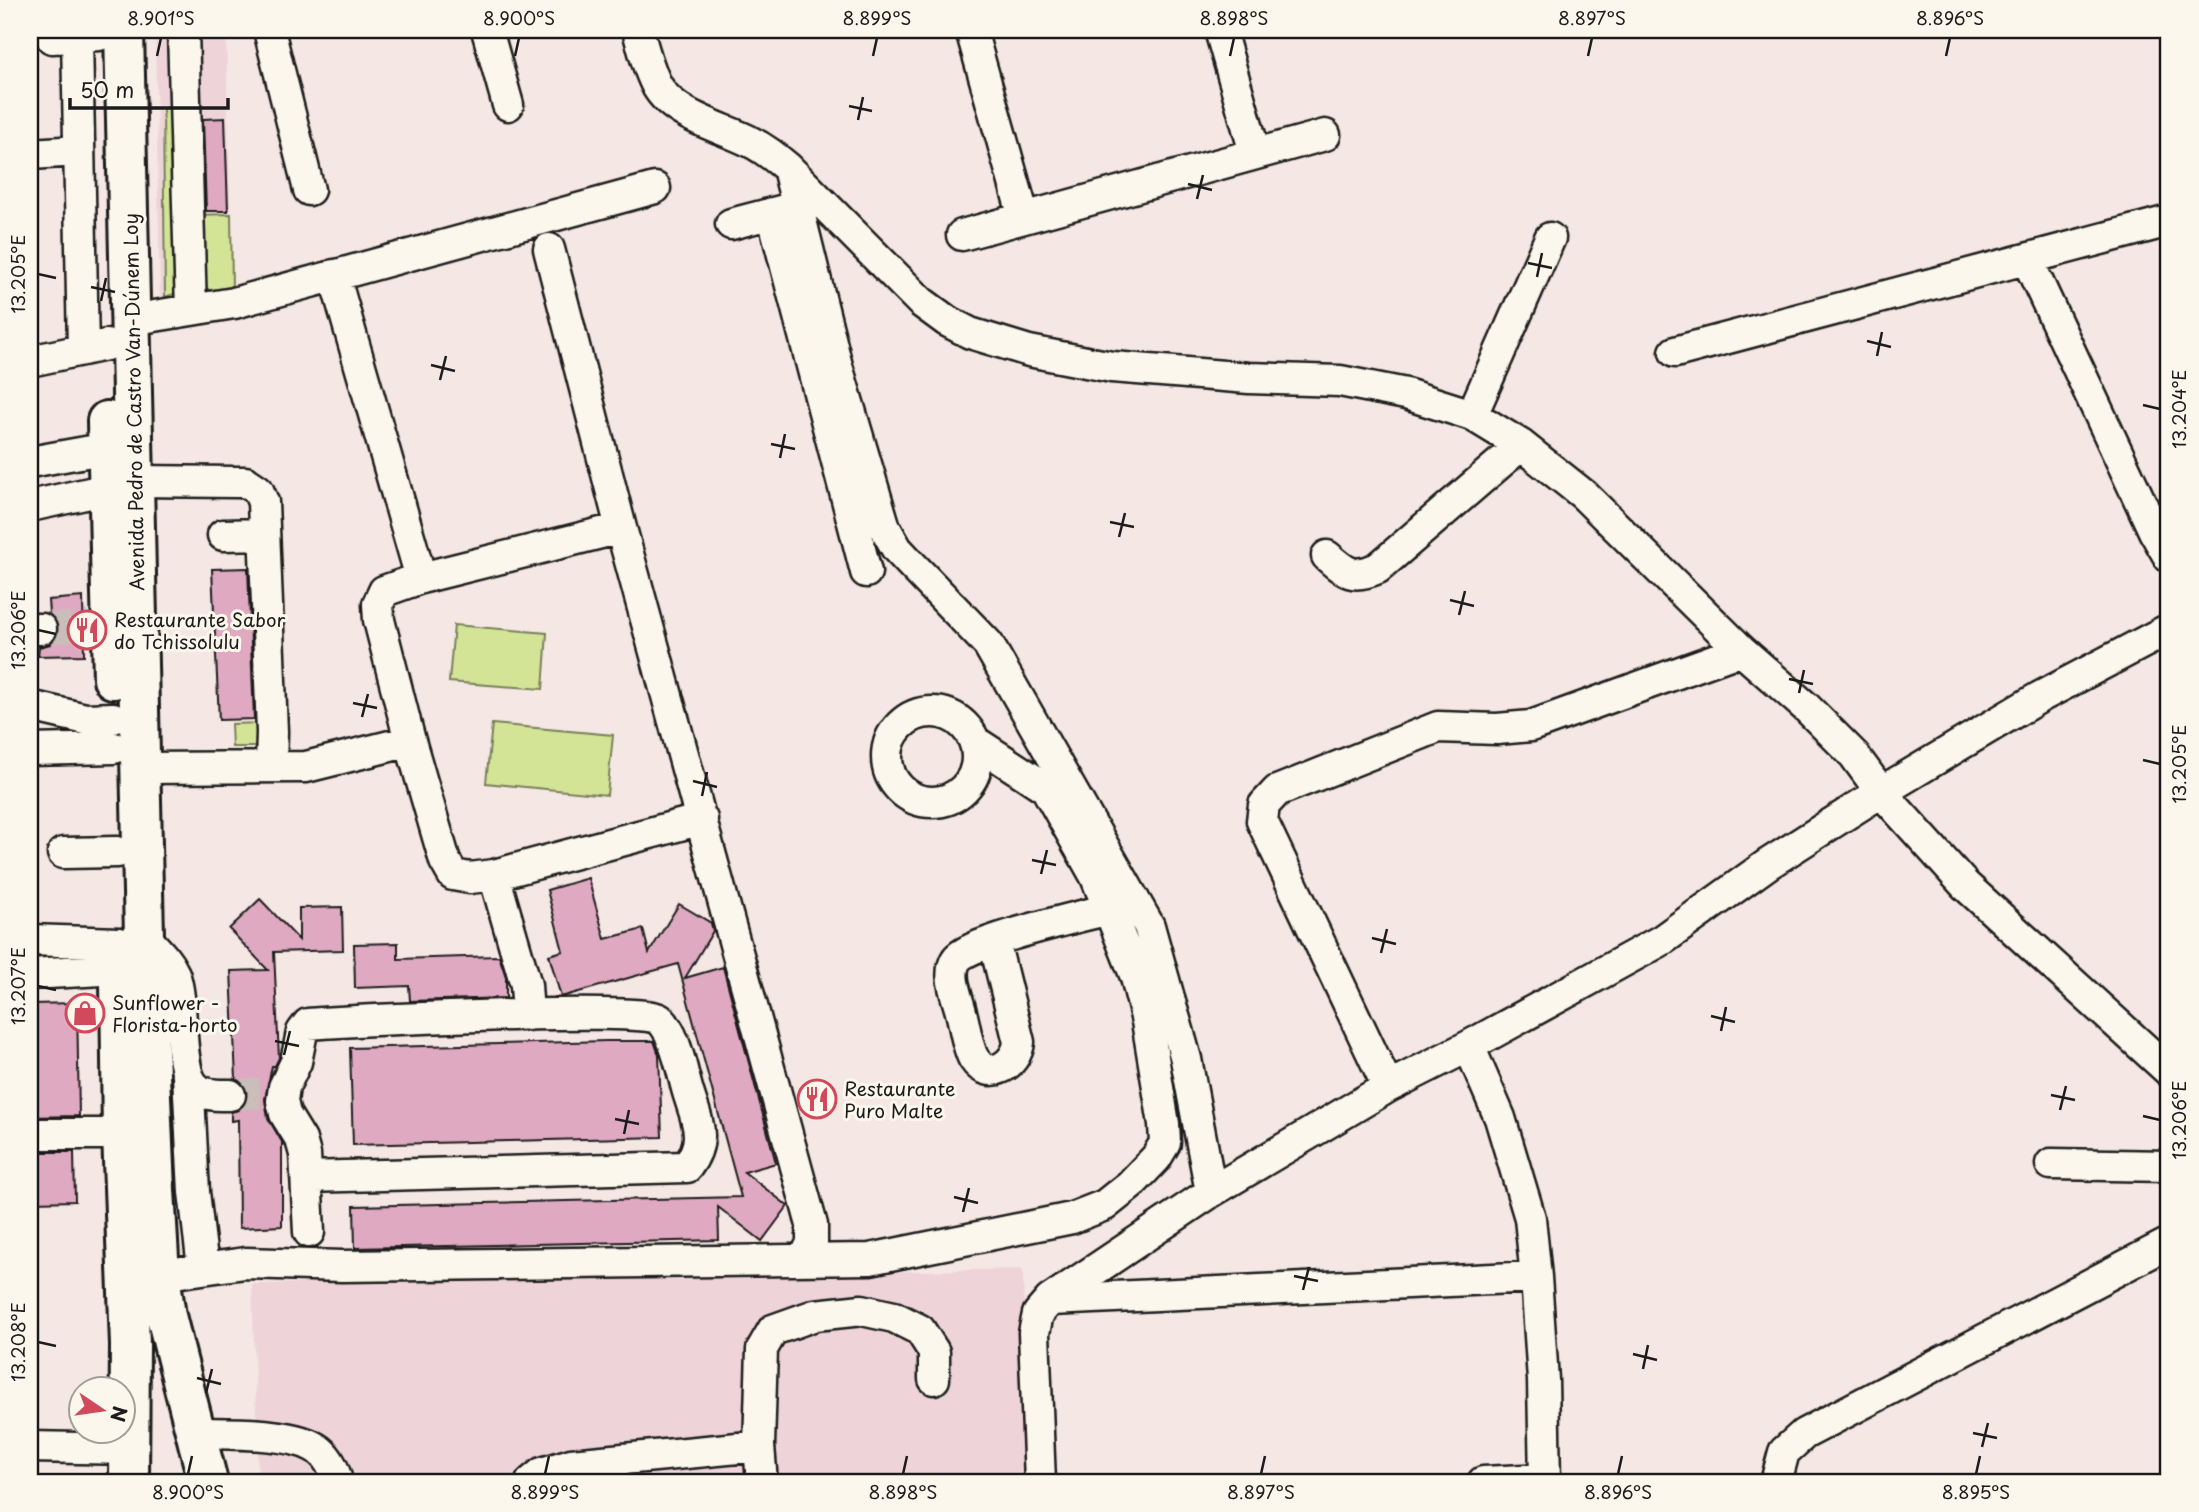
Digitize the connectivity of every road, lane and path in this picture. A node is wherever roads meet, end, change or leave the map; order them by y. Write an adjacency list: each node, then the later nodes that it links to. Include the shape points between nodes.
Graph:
1 (183, 30): 25 (street)
2 (269, 30): 15 (street)
3 (487, 30): 8 (street)
4 (638, 30): 13 (street, via 658,89 681,109 770,152)
5 (971, 30): 17 (street)
6 (1220, 30): 11 (street)
7 (90, 33): 10 (street); 26 (highway, Avenida Pedro de Castro Van-Dúnem Loy)
8 (508, 106)
9 (1325, 135): 11 (street)
10 (78, 151): 12 (street); 26 (street)
11 (1255, 153): 17 (street)
12 (31, 154)
13 (788, 168): 16 (street); 29 (street, via 921,302 970,333 1029,351 1112,367 1340,381 1406,394)
14 (654, 188): 24 (street)
15 (309, 190)
16 (785, 210): 19 (street); 40 (street); 72 (street, via 885,528 911,564 989,643 1149,926 1185,1059)
17 (1024, 218): 20 (street)
18 (2169, 221): 23 (street)
19 (731, 224)
20 (962, 235)
21 (1550, 238): 29 (street)
22 (549, 249): 35 (street)
23 (2027, 259): 27 (street); 39 (street)
24 (334, 275): 25 (street); 41 (street)
25 (191, 310): 26 (street)
26 (106, 338): 28 (street); 31 (highway, Avenida Pedro de Castro Van-Dúnem Loy); 33 (highway, Avenida Pedro de Castro Van-Dúnem Loy)
27 (1675, 352)
28 (30, 361)
29 (1472, 415): 30 (street)
30 (1521, 445): 38 (street, via 1378,568 1354,574); 43 (street, via 1584,495)
31 (108, 448): 32 (street); 33 (highway, Avenida Pedro de Castro Van-Dúnem Loy)
32 (30, 462)
33 (122, 485): 34 (street); 36 (street, via 246,482 258,489 263,502); 47 (highway, Avenida Pedro de Castro Van-Dúnem Loy); 47 (highway, Avenida Pedro de Castro Van-Dúnem Loy, via 100,624)
34 (30, 506)
35 (621, 528): 41 (street); 51 (street)
36 (263, 534): 37 (street); 49 (street)
37 (223, 535)
38 (1327, 556)
39 (2169, 557)
40 (866, 572)
41 (421, 578): 45 (street, via 384,590 378,604)
42 (2169, 629): 50 (street, via 2040,697)
43 (1741, 650): 50 (street, via 1854,755); 65 (street, via 1531,726 1438,727 1277,791 1264,805 1262,821)
44 (30, 706): 47 (street, via 86,719)
45 (410, 741): 49 (street, via 306,767); 54 (street, via 453,875)
46 (974, 741): 55 (street, via 1046,788 1096,877)
47 (123, 745): 48 (street); 49 (street); 52 (highway, Avenida Pedro de Castro Van-Dúnem Loy); 59 (highway, Avenida Pedro de Castro Van-Dúnem Loy)
48 (30, 750)
49 (271, 766)
50 (1881, 792): 62 (street, via 1662,940); 63 (street, via 1965,885)
51 (702, 819): 54 (street); 76 (street, via 812,1225 812,1243)
52 (117, 852): 53 (street); 59 (highway, Avenida Pedro de Castro Van-Dúnem Loy)
53 (63, 853)
54 (494, 875): 61 (street, via 526,985)
55 (1108, 909): 58 (street); 76 (street, via 1136,977 1147,1021 1164,1124 1165,1143 1156,1158 1105,1205 1072,1219 870,1259)
56 (66, 927): 59 (street)
57 (30, 940): 59 (street)
58 (994, 940)
59 (125, 944): 60 (street); 64 (street, via 166,961 174,976); 67 (highway, Avenida Pedro de Castro Van-Dúnem Loy); 77 (highway, Avenida Pedro de Castro Van-Dúnem Loy)
60 (30, 974)
61 (528, 1015): 71 (street, via 308,1024 279,1102 301,1140); 71 (street, via 657,1017 673,1043 699,1131 698,1152 687,1167)
62 (1469, 1046): 65 (street); 79 (street, via 1514,1159 1530,1218)
63 (2169, 1071)
64 (188, 1075): 68 (street); 68 (street, via 204,1093 230,1104 201,1119)
65 (1388, 1087): 72 (street)
66 (30, 1134): 67 (street)
67 (122, 1134): 87 (highway, Avenida Pedro de Castro Van-Dúnem Loy, via 130,1345)
68 (191, 1142): 77 (street); 78 (street)
69 (2051, 1164): 70 (street)
70 (2169, 1166)
71 (306, 1177): 73 (street)
72 (1211, 1192): 75 (street)
73 (309, 1232)
74 (2169, 1242): 95 (street, via 1804,1434 1784,1452)
75 (1122, 1251): 80 (street); 81 (street)
76 (804, 1260): 78 (street, via 259,1263)
77 (160, 1261): 78 (street); 83 (highway, Avenida Pedro de Castro Van-Dúnem Loy, via 166,1316)
78 (203, 1268)
79 (1536, 1277): 80 (street); 88 (street)
80 (1131, 1295): 81 (street)
81 (1050, 1300): 93 (street, via 1038,1314 1034,1333)
82 (934, 1379): 84 (street, via 934,1352 920,1330 894,1317 862,1310 815,1315 773,1331 762,1349)
83 (195, 1433): 89 (highway, Avenida Pedro de Castro Van-Dúnem Loy); 90 (street, via 293,1438 318,1449 334,1469)
84 (759, 1446): 91 (street, via 570,1464 542,1473); 92 (street)
85 (30, 1447): 87 (street)
86 (30, 1456): 87 (street)
87 (129, 1463)
88 (1545, 1481): 94 (street)
89 (208, 1482)
90 (337, 1482)
91 (531, 1482)
92 (762, 1482)
93 (1040, 1482)
94 (1483, 1482)
95 (1776, 1482)

